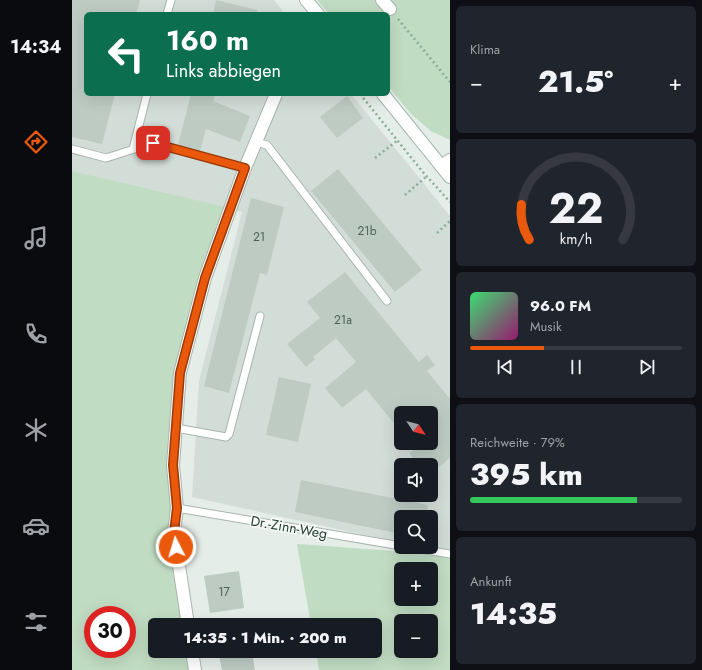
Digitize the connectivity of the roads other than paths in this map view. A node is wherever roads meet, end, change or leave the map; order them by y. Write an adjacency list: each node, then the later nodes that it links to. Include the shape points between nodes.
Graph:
1 (171, 0): 3 (lane)
2 (306, 0): 4 (street)
3 (168, 12)
4 (316, 12)
5 (146, 96): 10 (lane)
6 (275, 96): 8 (street)
7 (385, 96): 11 (street)
8 (256, 142): 12 (street); 14 (lane, via 267,145)
9 (72, 149): 10 (lane, via 106,158)
10 (133, 149): 12 (lane, via 153,143)
11 (446, 163): 13 (street)
12 (245, 168): 16 (street, via 205,278 180,373)
13 (450, 177)
14 (387, 301)
15 (260, 316): 16 (lane, via 229,434 226,437)
16 (176, 428): 17 (street, via 173,465)
17 (177, 508): 18 (lane, Dr.-Zinn-Weg); 21 (street, via 174,532)
18 (394, 545)
19 (438, 552): 20 (lane)
20 (450, 554)
21 (187, 618)
22 (193, 658): 23 (street)
23 (195, 670)

